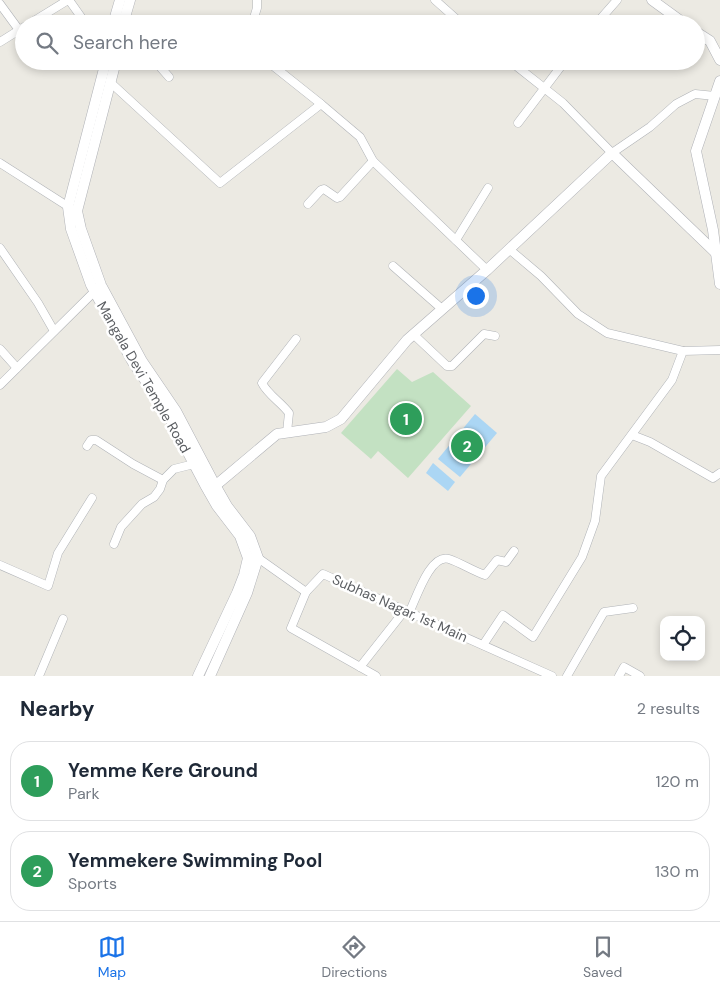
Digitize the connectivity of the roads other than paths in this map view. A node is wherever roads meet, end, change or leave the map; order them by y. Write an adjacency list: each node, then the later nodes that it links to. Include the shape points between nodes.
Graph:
1 (69, 0): 9 (street); 10 (street)
2 (120, 0): 11 (main road)
3 (130, 0): 12 (main road)
4 (257, 0): 13 (street)
5 (435, 0): 14 (street)
6 (617, 0): 15 (street)
7 (652, 0): 16 (main road)
8 (0, 4): 17 (street)
9 (44, 15)
10 (80, 15)
11 (116, 15)
12 (126, 15)
13 (255, 15)
14 (452, 15)
15 (604, 15)
16 (673, 15)
17 (15, 22)
18 (15, 33): 20 (street)
19 (705, 38): 21 (main road)
20 (0, 42)
21 (720, 60)
22 (104, 70): 40 (main road, Mangala Devi Temple Road)
23 (114, 70): 30 (main road, Mangala Devi Temple Road)
24 (163, 70): 28 (street)
25 (278, 70): 33 (street)
26 (522, 70): 31 (street)
27 (558, 70): 31 (street)
28 (169, 77)
29 (720, 82): 32 (main road)
30 (111, 83): 33 (street, via 220,183); 40 (main road, Mangala Devi Temple Road, via 87,170)
31 (545, 88): 34 (street); 35 (street)
32 (715, 96): 35 (street, via 695,94 676,104); 44 (main road, via 696,151)
33 (321, 104): 36 (street, via 360,137)
34 (518, 123)
35 (612, 153): 43 (main road); 44 (main road)
36 (373, 161): 39 (street, via 340,197 324,189); 41 (street)
37 (0, 163): 40 (street)
38 (488, 188): 41 (street)
39 (308, 204)
40 (72, 209): 48 (main road, Mangala Devi Temple Road)
41 (456, 240): 46 (street)
42 (0, 248): 50 (street)
43 (509, 249): 46 (main road); 56 (street, via 578,314 607,333)
44 (718, 254): 47 (main road)
45 (393, 266): 49 (street)
46 (487, 270): 49 (main road)
47 (720, 284)
48 (98, 289): 50 (street); 62 (main road, Mangala Devi Temple Road, via 132,361 166,411); 65 (main road, Mangala Devi Temple Road, via 176,411)
49 (442, 309): 51 (main road)
50 (54, 331): 57 (street)
51 (413, 334): 52 (street, via 448,366 452,366 484,334); 59 (main road, via 341,419 326,427)
52 (495, 336)
53 (296, 339): 59 (street, via 262,383 289,413)
54 (0, 349): 57 (street)
55 (720, 350): 56 (street)
56 (683, 352): 60 (street, via 672,380)
57 (16, 368): 58 (street)
58 (0, 385)
59 (287, 432): 65 (main road, via 277,434)
60 (632, 435): 63 (street, via 713,478); 75 (street, via 602,476 595,521 582,558 533,637 503,615)
61 (87, 446): 64 (street, via 93,438)
62 (194, 464): 64 (street, via 174,469); 65 (main road, Mangala Devi Temple Road)
63 (720, 473)
64 (164, 480): 67 (street, via 154,497 142,504 122,527)
65 (212, 488): 69 (main road, Mangala Devi Temple Road, via 250,536)
66 (92, 498): 70 (street, via 58,553 48,586)
67 (114, 544)
68 (514, 551): 73 (street, via 506,562 497,560 485,575 448,558 438,560 430,567)
69 (253, 558): 71 (street); 78 (main road); 79 (main road, via 247,593)
70 (0, 565)
71 (306, 592): 73 (street, Subhas Nagar, 1st Main, via 323,574); 76 (street, via 291,628)
72 (633, 608): 82 (street, via 604,612)
73 (407, 612): 75 (street, Subhas Nagar, 1st Main); 76 (street)
74 (63, 619): 77 (street)
75 (483, 645): 81 (street, Subhas Nagar, 1st Main)
76 (360, 667): 80 (street)
77 (39, 676)
78 (198, 676)
79 (210, 676)
80 (376, 676)
81 (552, 676)
82 (567, 676)
83 (619, 676): 84 (street, via 624,667)
84 (640, 676)

